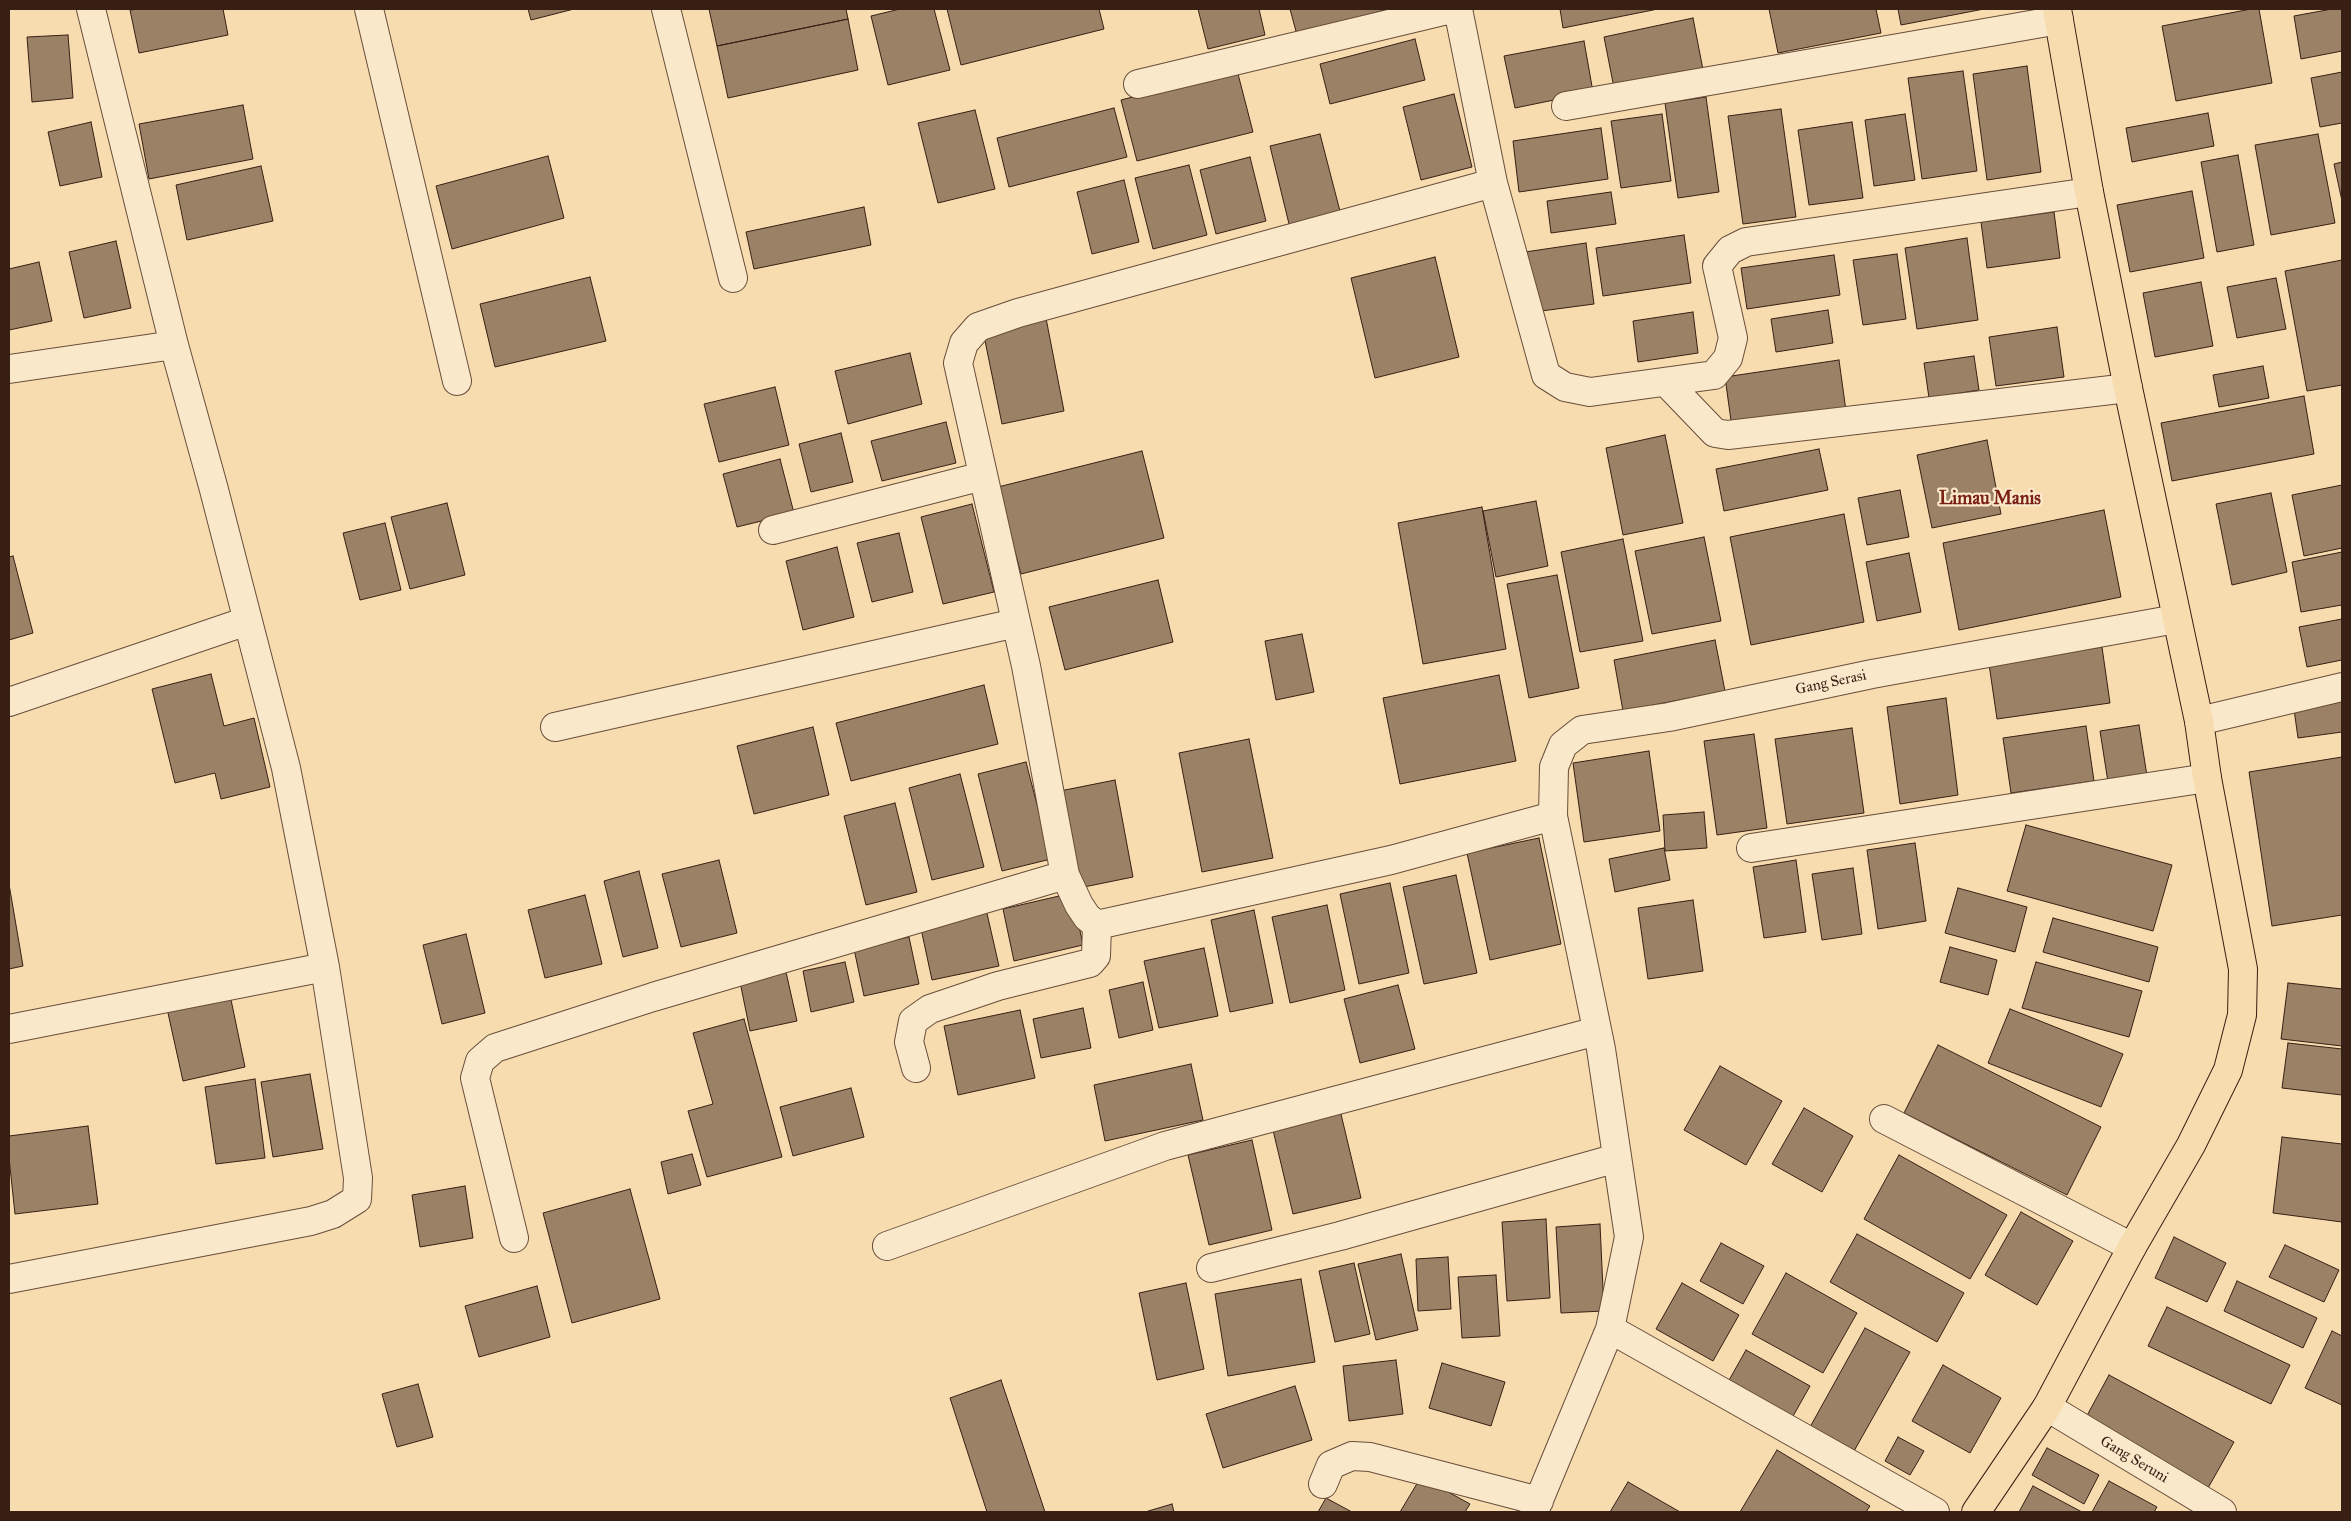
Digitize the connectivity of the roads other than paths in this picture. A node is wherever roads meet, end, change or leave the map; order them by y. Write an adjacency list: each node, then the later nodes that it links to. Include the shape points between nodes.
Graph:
1 (92, 9): 12 (street)
2 (369, 9): 14 (street)
3 (666, 9): 11 (street)
4 (1452, 9): 7 (street)
5 (1458, 9): 9 (street)
6 (2058, 14): 8 (street); 10 (main road)
7 (1138, 84)
8 (1566, 106)
9 (1494, 183): 15 (street, via 1546,375 1565,387 1590,392); 17 (street, via 1018,313 978,327 964,343 958,363)
10 (2089, 192): 15 (street, via 1746,242 1730,250 1717,266 1733,338 1728,358 1714,375); 16 (main road)
11 (733, 278)
12 (174, 344): 13 (street); 20 (street)
13 (9, 369)
14 (456, 381)
15 (1666, 382): 16 (street, via 1715,433 1728,435)
16 (2128, 388): 19 (main road)
17 (983, 476): 18 (street); 21 (street)
18 (773, 530)
19 (2176, 619): 24 (main road); 27 (street, Gang Serasi, via 1872,674 1669,718 1582,730 1563,745 1558,755 1554,767)
20 (247, 621): 23 (street); 31 (street, via 286,768)
21 (1016, 623): 25 (street); 29 (street)
22 (2342, 687): 24 (street)
23 (9, 702)
24 (2199, 721): 26 (main road)
25 (555, 727)
26 (2207, 778): 28 (street); 39 (main road, via 2243,969 2242,1015 2224,1078 2191,1145)
27 (1553, 816): 30 (street, via 1391,860); 33 (street, Gang Serasi)
28 (1751, 848)
29 (1065, 875): 30 (street, via 1079,905); 37 (street, via 653,997 496,1048 480,1061 475,1078)
30 (1097, 925): 34 (street, via 1096,956 1090,963 998,986 930,1009 913,1021 910,1042)
31 (325, 967): 32 (street); 41 (street, via 358,1178 357,1199 333,1214 311,1221)
32 (9, 1029)
33 (1597, 1030): 36 (street, Gang Serasi); 38 (street, via 1165,1146)
34 (916, 1068)
35 (1884, 1119): 39 (street)
36 (1617, 1158): 40 (street, via 1340,1236); 42 (street, Gang Serasi, via 1629,1237)
37 (514, 1238)
38 (887, 1246)
39 (2132, 1247): 43 (main road)
40 (1211, 1268)
41 (9, 1279)
42 (1610, 1330): 45 (street, Gang Serasi); 46 (street)
43 (2047, 1406): 47 (main road); 48 (street, Gang Seruni)
44 (1322, 1484): 45 (street, via 1331,1465 1352,1456 1370,1457)
45 (1537, 1507)
46 (1935, 1512)
47 (1976, 1512)
48 (2222, 1512)

